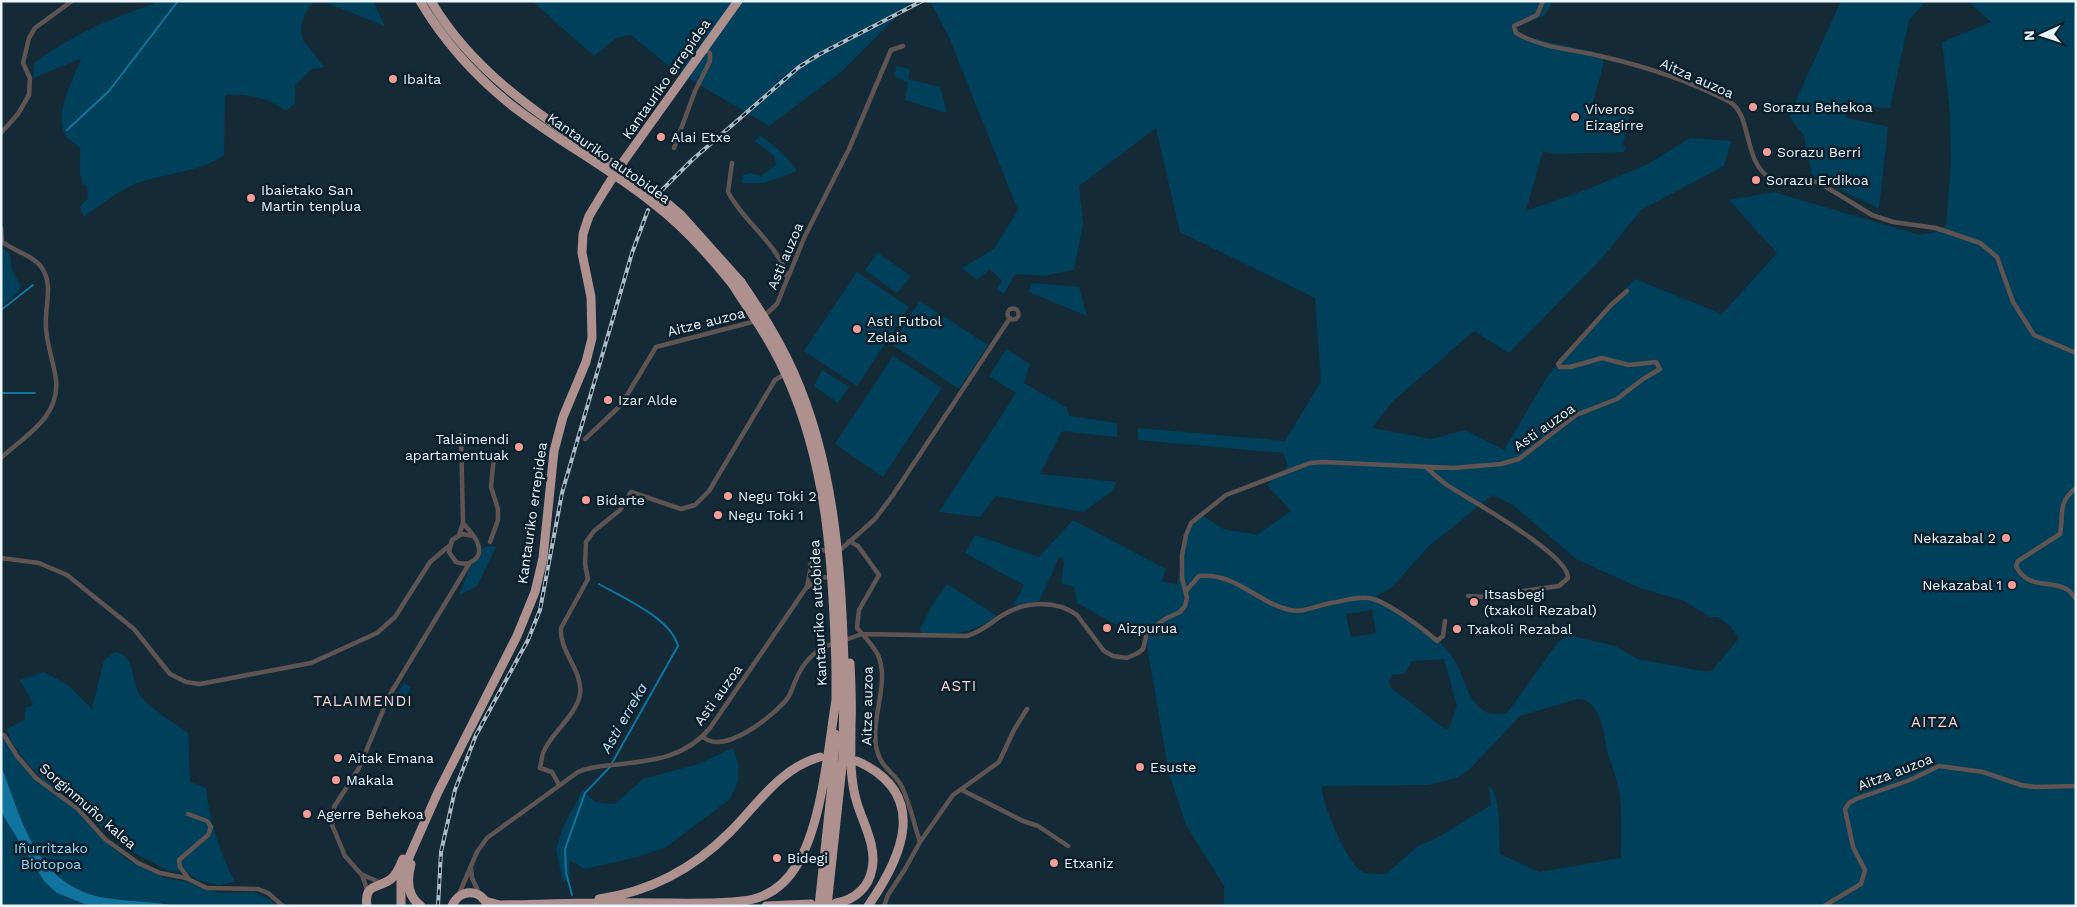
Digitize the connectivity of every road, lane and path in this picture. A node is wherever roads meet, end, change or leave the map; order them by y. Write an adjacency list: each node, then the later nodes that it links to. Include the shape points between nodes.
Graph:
1 (72, 1): 8 (street, via 35,28 29,38 23,63 30,78 28,95 18,114)
2 (420, 1): 14 (highway, Kantauriko autobidea, via 448,41 510,104 655,204)
3 (431, 1): 14 (highway, Kantauriko autobidea, via 470,54 514,97 661,198 687,221)
4 (738, 1): 7 (highway, Kantauriko errepidea)
5 (1543, 1): 18 (street, Aitza auzoa, via 1537,16 1514,26 1516,33 1531,41 1660,72 1732,103 1741,116 1752,155 1770,178 1818,182 1872,215 1892,222 1936,228 1980,243 1997,257 2013,302 2034,335)
6 (902, 46): 13 (street, Asti auzoa, via 891,50 849,149 804,236)
7 (704, 50): 9 (street, via 710,53 710,61); 61 (highway, Kantauriko errepidea, bridge, via 623,162 593,210 583,234 582,253 591,297 592,338 554,451 537,587 517,636)
8 (1, 133)
9 (674, 148)
10 (732, 163): 13 (street, via 728,192 775,253)
11 (1, 228): 12 (street)
12 (2, 241): 23 (street, via 34,260 47,278 46,328 56,384 53,403 42,422 30,436)
13 (787, 277): 17 (street, Asti auzoa, via 777,304)
14 (737, 284): 51 (highway, Kantauriko autobidea, bridge, via 775,351 806,426 824,501); 51 (highway, Kantauriko autobidea, bridge, via 775,334 811,415 831,500 847,628)
15 (1627, 291): 24 (street, Asti auzoa, via 1558,364 1570,367 1602,358 1629,365 1656,362 1660,369 1656,373 1617,399 1576,415 1519,459 1472,467)
16 (1010, 318): 30 (street, via 893,495 875,519)
17 (760, 320): 19 (street); 21 (street, Aitze auzoa, via 656,347 622,405)
18 (2076, 353)
19 (789, 373): 29 (street, via 818,456 828,506); 58 (street, via 775,380 709,491 695,505 681,509 631,492 620,510 594,531 586,542 588,579 561,628 560,637 578,674 580,695 566,722 544,751 540,768 552,772)
20 (461, 435): 26 (street)
21 (585, 439)
22 (494, 456): 31 (street, via 491,487 498,520)
23 (1, 458)
24 (1426, 466): 46 (street, Asti auzoa, via 1310,463 1226,495 1191,523 1186,535 1181,570); 47 (street, via 1445,484 1526,535 1564,564 1568,572 1568,578 1559,586 1523,591 1503,598)
25 (2076, 488): 48 (street, via 2060,509 2060,534 2024,556 2016,566 2031,581 2068,589)
26 (463, 524): 27 (street); 28 (street)
27 (459, 535): 28 (street); 32 (street)
28 (473, 536): 41 (street, via 479,552)
29 (830, 540): 33 (street); 34 (street); 35 (street)
30 (849, 541): 33 (street); 50 (street, via 859,546 879,575 859,610 857,628)
31 (490, 542)
32 (449, 546): 37 (street); 39 (street)
33 (843, 546): 36 (street)
34 (821, 550): 35 (street); 42 (street, via 813,556)
35 (830, 551): 36 (street)
36 (835, 554): 44 (street, via 838,570 830,577)
37 (438, 556): 38 (street, via 429,564 395,617 378,633 311,662 200,684 182,680 166,670 140,635 68,575 39,563); 39 (street)
38 (1, 558)
39 (452, 558): 40 (street)
40 (458, 563): 41 (street); 43 (street)
41 (469, 564): 43 (street)
42 (810, 565): 44 (street, via 815,575); 45 (street, Asti auzoa)
43 (462, 572): 67 (street, via 458,584 389,696 359,768 334,807 332,825 341,848 350,864)
44 (822, 578): 45 (street, Asti auzoa)
45 (806, 588): 55 (street, Asti auzoa)
46 (1186, 591): 49 (street, via 1199,576 1211,574 1244,586 1276,606 1292,611 1374,599 1437,641 1443,636); 50 (street, via 1185,606 1180,612 1148,632 1143,649 1138,653 1121,658 1104,650 1072,611 1039,604 1014,609 982,631 967,636)
47 (1468, 596)
48 (2076, 599)
49 (1445, 621)
50 (862, 634): 55 (street, via 815,652 800,672 787,699 749,732 722,741 710,742); 64 (street, Aitze auzoa, via 877,653 882,667 876,745 884,766 902,786)
51 (843, 664): 52 (highway, Kantauriko autobidea); 75 (highway, Kantauriko autobidea, via 843,757); 75 (highway, via 851,777 873,864 862,889 852,898)
52 (836, 700): 74 (highway, via 810,833 796,868 771,892 756,899 743,900); 76 (highway, Kantauriko autobidea, via 832,785)
53 (1027, 709): 60 (street, via 999,762)
54 (4, 735): 68 (street, Sorginmuño kalea, via 25,767 78,809 106,840 150,869)
55 (702, 736): 58 (street, Asti auzoa, via 688,748 667,758 582,770)
56 (820, 757): 74 (highway, via 796,767 781,778 718,843 681,870 630,893)
57 (857, 761): 82 (highway, via 875,770 891,788 900,804 904,827 894,865)
58 (560, 785): 66 (street, Asti auzoa, via 491,833)
59 (2076, 786): 84 (street, Aitza auzoa, via 2021,785 1983,772 1939,766 1849,803 1845,809 1854,847 1865,870 1864,879)
60 (962, 790): 64 (street, via 953,795); 65 (street, via 1038,826)
61 (438, 792): 63 (highway); 69 (highway, via 396,873)
62 (188, 814): 68 (street, via 207,821 211,827 208,835 179,860 178,864)
63 (417, 840): 72 (highway, via 405,868); 79 (highway, via 408,884 412,899)
64 (920, 842): 83 (street)
65 (1068, 846)
66 (472, 864): 71 (street, via 472,878); 73 (street, Asti auzoa)
67 (361, 874): 69 (street); 70 (street)
68 (189, 879): 77 (street, Sorginmuño kalea, via 216,889 258,889)
69 (382, 883): 70 (highway); 72 (highway, via 393,885)
70 (368, 892): 78 (highway)
71 (484, 900): 73 (highway, via 470,892); 74 (highway, via 500,904)
72 (403, 901)
73 (454, 901): 80 (highway)
74 (572, 903)
75 (832, 904)
76 (815, 905): 81 (highway)
77 (282, 906)
78 (367, 906)
79 (421, 906)
80 (443, 906)
81 (766, 906)
82 (868, 906)
83 (884, 906)
84 (1824, 906)

